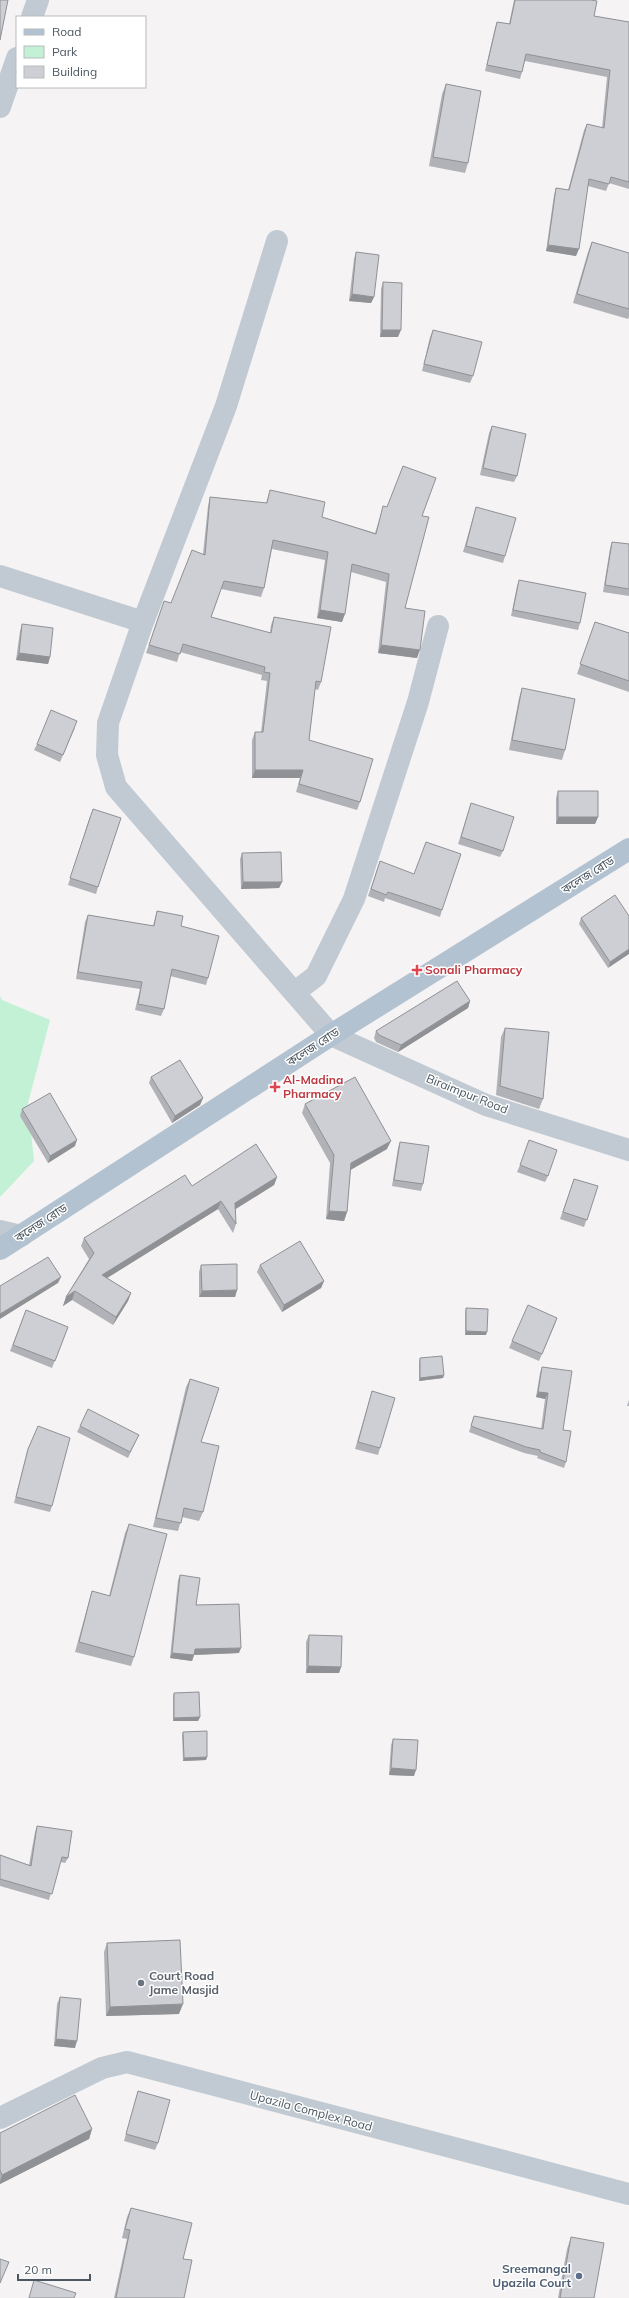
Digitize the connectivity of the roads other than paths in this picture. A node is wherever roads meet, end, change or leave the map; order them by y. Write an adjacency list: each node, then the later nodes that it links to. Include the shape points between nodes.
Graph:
1 (38, 0): 2 (street)
2 (32, 16)
3 (16, 61): 4 (street)
4 (0, 107)
5 (277, 241): 7 (street, via 226,406)
6 (0, 576): 7 (street)
7 (143, 622): 10 (street, via 108,723 107,755 116,787)
8 (438, 626): 10 (street, via 418,702 354,899 316,976)
9 (629, 849): 11 (main road, কলেজ রোড)
10 (295, 992): 11 (street)
11 (331, 1035): 12 (street, Biraimpur Road, via 486,1104); 13 (main road, কলেজ রোড)
12 (629, 1150)
13 (10, 1233): 14 (main road, কলেজ রোড)
14 (0, 1249)
15 (0, 2118): 16 (street, Upazila Complex Road, via 102,2068 127,2062)
16 (629, 2194)

